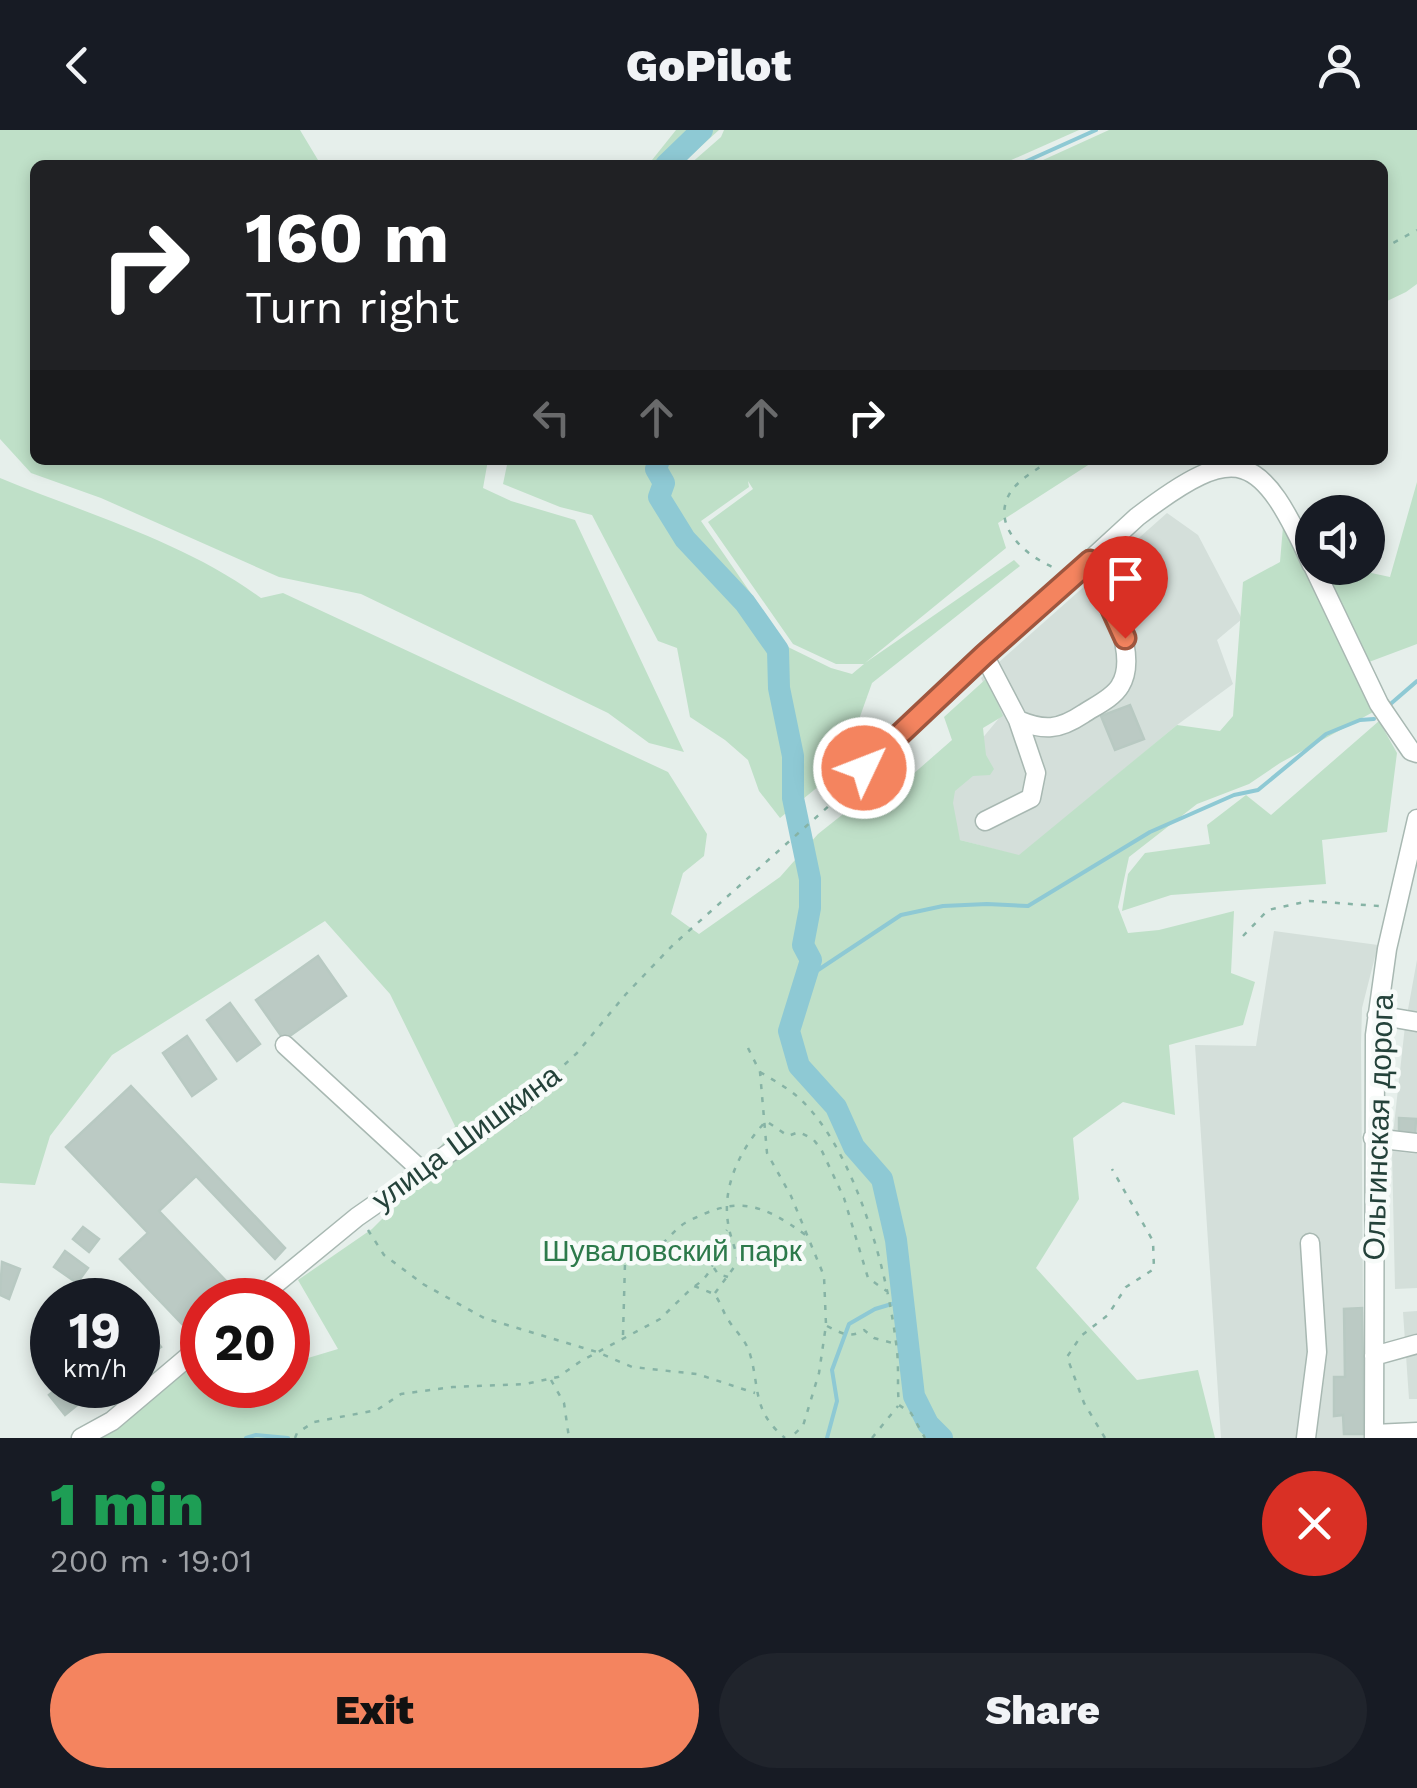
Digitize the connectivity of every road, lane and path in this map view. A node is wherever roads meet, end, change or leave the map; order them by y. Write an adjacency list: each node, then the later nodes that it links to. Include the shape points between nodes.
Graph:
1 (1417, 230): 2 (path)
2 (1388, 246)
3 (1043, 465): 6 (path, via 1013,488 1004,508 1006,528 1044,564)
4 (1295, 532): 5 (street, via 1270,485 1252,471 1212,468 1137,517)
5 (1090, 561): 6 (street); 9 (street, via 1125,638 1126,673 1119,688 1068,723 1040,729)
6 (1074, 575): 8 (street)
7 (1322, 585): 10 (street, via 1379,704)
8 (984, 655): 9 (street); 11 (street)
9 (1018, 720): 13 (street, via 1036,773 1031,798)
10 (1417, 753)
11 (864, 768): 22 (path, улица Шишкина, via 646,971 577,1054)
12 (1417, 819): 14 (street, Ольгинская дорога)
13 (985, 821)
14 (1411, 865): 15 (street, Ольгинская дорога)
15 (1396, 907): 16 (path, via 1309,901 1268,910); 17 (street, Ольгинская дорога)
16 (1243, 936)
17 (1377, 1015): 18 (street); 24 (street, Ольгинская дорога)
18 (1417, 1022)
19 (285, 1045): 27 (street)
20 (748, 1048): 21 (path)
21 (760, 1072): 23 (path); 37 (path, via 798,1097 826,1130 860,1198)
22 (524, 1101): 27 (street, улица Шишкина)
23 (766, 1120): 28 (path, via 739,1158); 31 (path, via 767,1153); 37 (path, via 788,1136 799,1132 813,1139 821,1149 868,1278)
24 (1373, 1138): 25 (street); 44 (street, Ольгинская дорога)
25 (1417, 1143)
26 (1112, 1170): 57 (path, via 1153,1241 1154,1269 1126,1288 1066,1357)
27 (422, 1171): 29 (street, улица Шишкина)
28 (726, 1205): 30 (path); 31 (path, via 756,1207); 40 (path, via 686,1222 660,1246 632,1253 625,1262)
29 (357, 1217): 35 (street, улица Шишкина); 43 (path, via 384,1255 423,1284 506,1327)
30 (728, 1229): 33 (path); 34 (path, via 738,1262)
31 (808, 1236): 39 (path, via 824,1276)
32 (1310, 1242): 58 (street, via 1317,1352)
33 (714, 1266): 34 (path); 36 (path)
34 (728, 1277): 38 (path)
35 (283, 1278)
36 (694, 1286): 38 (path); 40 (path, via 660,1319)
37 (888, 1292): 41 (path)
38 (714, 1294): 47 (path, via 748,1348)
39 (826, 1325): 41 (path, via 856,1336 864,1330); 54 (path, via 808,1413)
40 (623, 1337): 43 (path)
41 (896, 1344): 48 (path)
42 (1417, 1344): 44 (street)
43 (597, 1352): 46 (path); 47 (path, via 632,1367 697,1374)
44 (1374, 1356): 50 (street, Ольгинская дорога)
45 (180, 1364): 51 (street, via 112,1421)
46 (550, 1379): 52 (path, via 402,1394 377,1410 314,1422); 53 (path, via 564,1404)
47 (756, 1393): 54 (path, via 771,1427)
48 (899, 1405): 55 (path); 56 (path, via 912,1412)
49 (1417, 1432): 50 (street)
50 (1374, 1436)
51 (81, 1438)
52 (294, 1438)
53 (570, 1438)
54 (788, 1438)
55 (872, 1438)
56 (924, 1438)
57 (1105, 1438)
58 (1306, 1438)

